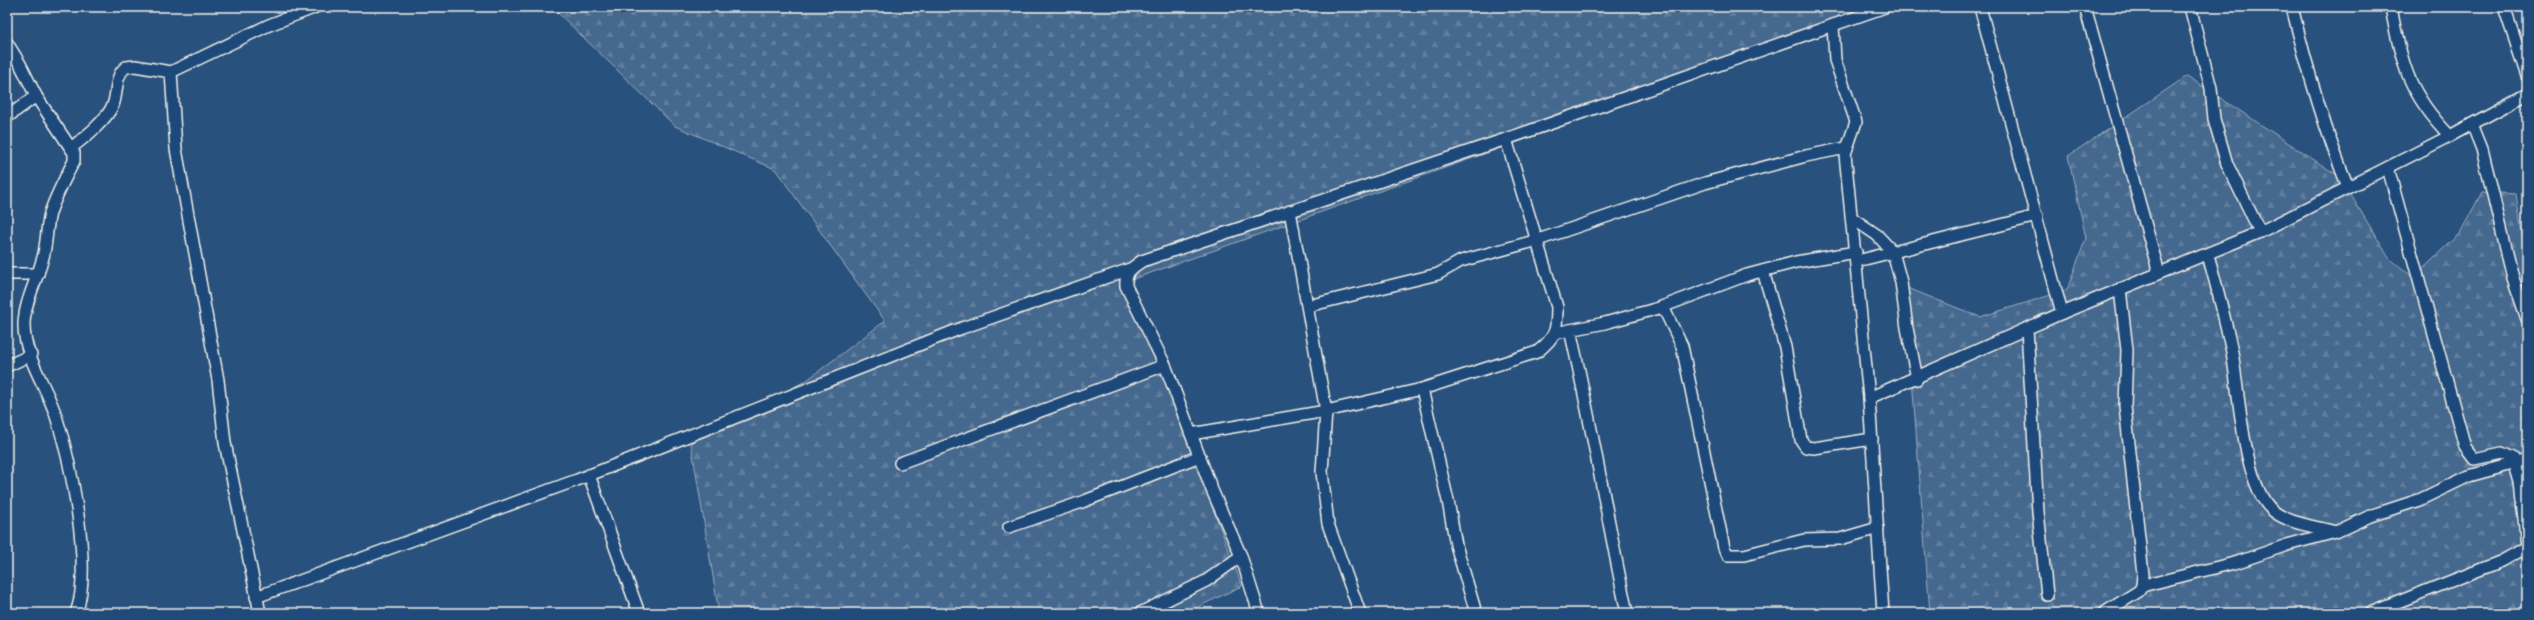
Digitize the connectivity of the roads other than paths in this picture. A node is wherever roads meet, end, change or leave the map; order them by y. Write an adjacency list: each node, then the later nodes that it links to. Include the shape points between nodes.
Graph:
1 (316, 7): 11 (street, via 262,28)
2 (1885, 7): 9 (street)
3 (1980, 7): 24 (street)
4 (2085, 7): 33 (street)
5 (2190, 7): 26 (street, via 2211,88 2214,120 2227,164)
6 (2292, 7): 22 (street, via 2327,137)
7 (2391, 7): 17 (street, via 2403,67 2424,106)
8 (2504, 7): 12 (street)
9 (1833, 25): 18 (street); 20 (street, via 1835,60 1856,115 1856,126)
10 (7, 43): 14 (street)
11 (171, 72): 19 (street, via 126,67 117,82 108,114); 65 (street, via 176,149 218,380 225,443)
12 (2527, 76)
13 (2527, 94): 16 (street)
14 (36, 96): 15 (street); 19 (street)
15 (7, 117)
16 (2472, 124): 17 (street); 40 (street, via 2482,149 2513,278)
17 (2450, 136): 21 (street)
18 (1506, 140): 23 (street); 27 (street)
19 (71, 148): 35 (street, via 74,161 50,214 45,253)
20 (1846, 148): 25 (street); 27 (street, via 1705,183)
21 (2388, 168): 22 (street); 56 (street, via 2465,447 2474,459 2502,453 2508,454)
22 (2348, 187): 26 (street)
23 (1290, 211): 31 (street, via 1142,261); 37 (street)
24 (2036, 216): 28 (street); 39 (street)
25 (1852, 218): 28 (street, via 1877,235); 30 (street)
26 (2260, 232): 29 (street)
27 (1538, 240): 37 (street, via 1461,261 1438,274); 43 (street, via 1557,307)
28 (1893, 252): 30 (street); 47 (street, via 1901,282)
29 (2208, 255): 33 (street); 60 (street, via 2231,346 2246,443 2260,494 2272,510 2287,519)
30 (1857, 257): 32 (street, via 1796,262); 49 (street)
31 (1130, 269): 45 (street, via 1125,278 1126,286); 57 (street, via 962,328)
32 (1763, 271): 38 (street); 52 (street, via 1785,347 1801,440 1806,447 1814,448)
33 (2159, 273): 36 (street)
34 (7, 274): 35 (street)
35 (38, 274): 44 (street, via 26,307 24,326)
36 (2120, 289): 39 (street); 63 (street, via 2126,350 2125,406 2143,575)
37 (1308, 306): 50 (street, via 1309,326)
38 (1663, 307): 42 (street); 59 (street, via 1682,346 1698,419 1703,456 1724,548 1728,555 1744,555 1804,540 1840,539)
39 (2062, 313): 41 (street)
40 (2527, 319)
41 (2027, 329): 47 (street); 64 (street, via 2038,512)
42 (1570, 330): 43 (street); 73 (street, via 1594,435 1596,463)
43 (1555, 333): 48 (street, via 1550,342 1537,352)
44 (31, 355): 46 (street); 67 (street, via 56,416 72,479 82,591)
45 (1165, 365): 51 (street); 55 (street)
46 (7, 366)
47 (1917, 379): 49 (street)
48 (1422, 389): 50 (street); 72 (street, via 1456,546)
49 (1869, 398): 52 (street)
50 (1326, 411): 51 (street); 71 (street, via 1322,472 1328,524)
51 (1191, 434): 53 (street)
52 (1872, 438): 59 (street)
53 (1200, 456): 58 (street, via 1082,502); 62 (street)
54 (2527, 460): 56 (street)
55 (900, 463)
56 (2516, 464): 60 (street, via 2469,476 2419,500 2370,516); 61 (street)
57 (589, 475): 65 (street); 69 (street)
58 (1009, 527)
59 (1878, 528): 74 (street)
60 (2336, 532): 63 (street, via 2238,562)
61 (2527, 547): 76 (street, via 2502,561)
62 (1241, 556): 66 (street, via 1206,581); 70 (street)
63 (2142, 586): 75 (street, via 2139,591)
64 (2047, 595)
65 (256, 597): 68 (street)
66 (1146, 612)
67 (76, 613)
68 (260, 613)
69 (639, 613)
70 (1259, 613)
71 (1360, 613)
72 (1476, 613)
73 (1627, 613)
74 (1883, 613)
75 (2104, 613)
76 (2370, 613)

